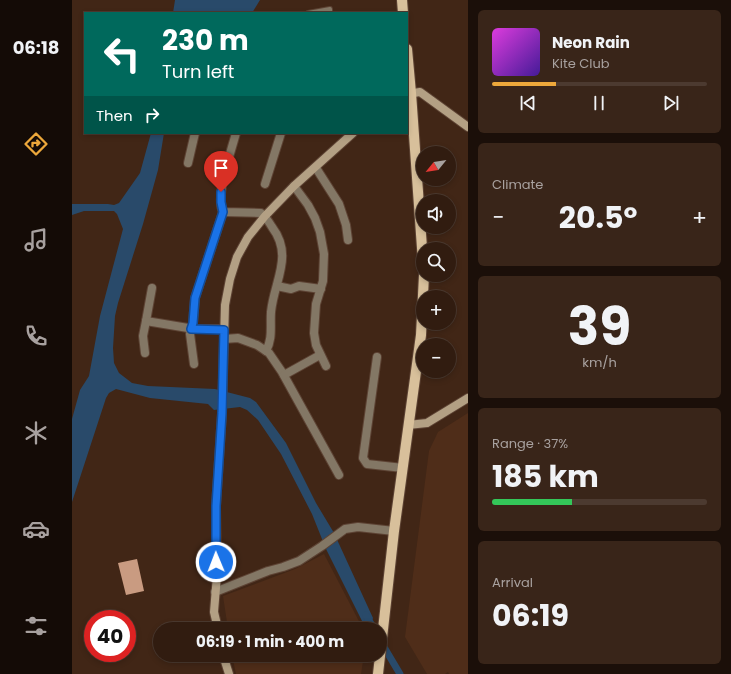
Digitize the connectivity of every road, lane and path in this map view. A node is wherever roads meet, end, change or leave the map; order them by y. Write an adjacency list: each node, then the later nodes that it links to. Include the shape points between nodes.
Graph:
1 (402, 0): 4 (main road)
2 (312, 12): 3 (lane, via 330,8)
3 (330, 12)
4 (403, 12)
5 (408, 72): 6 (main road)
6 (409, 94): 7 (street, via 420,92); 19 (main road)
7 (468, 127)
8 (195, 134): 12 (street)
9 (236, 134): 16 (street, via 221,192)
10 (281, 134): 14 (street)
11 (352, 134): 13 (street)
12 (188, 163)
13 (316, 168): 15 (street); 18 (street, via 339,204)
14 (265, 184)
15 (294, 186): 17 (street); 23 (street, via 308,205 320,232 324,254)
16 (223, 212): 17 (street, via 261,213); 25 (street, via 195,298)
17 (265, 216): 21 (street, via 279,236 282,248 282,266); 26 (street, via 237,257 225,304)
18 (348, 240)
19 (421, 242)
20 (424, 282): 36 (main road, via 421,335)
21 (277, 286): 23 (street, via 291,289 300,286); 28 (street, via 271,312 270,344)
22 (152, 288): 24 (street)
23 (321, 289): 30 (street, via 316,304 314,333)
24 (146, 321): 25 (street); 29 (street, via 143,336)
25 (191, 329): 26 (street); 32 (street)
26 (224, 330): 27 (street)
27 (224, 339): 28 (street, via 238,338); 40 (street, via 216,506)
28 (266, 351): 34 (street)
29 (145, 353)
30 (320, 355): 33 (street); 34 (street)
31 (377, 357): 37 (street, via 363,458 367,464)
32 (194, 364)
33 (326, 366)
34 (284, 375): 38 (street)
35 (468, 398): 36 (street, via 427,423)
36 (408, 425): 37 (main road)
37 (403, 468): 39 (main road)
38 (339, 475)
39 (394, 531): 40 (street, via 358,527 346,529 299,561); 42 (main road)
40 (215, 592): 41 (street)
41 (216, 622)
42 (385, 622)
43 (225, 662): 45 (street)
44 (380, 662): 46 (main road)
45 (229, 674)
46 (378, 674)

